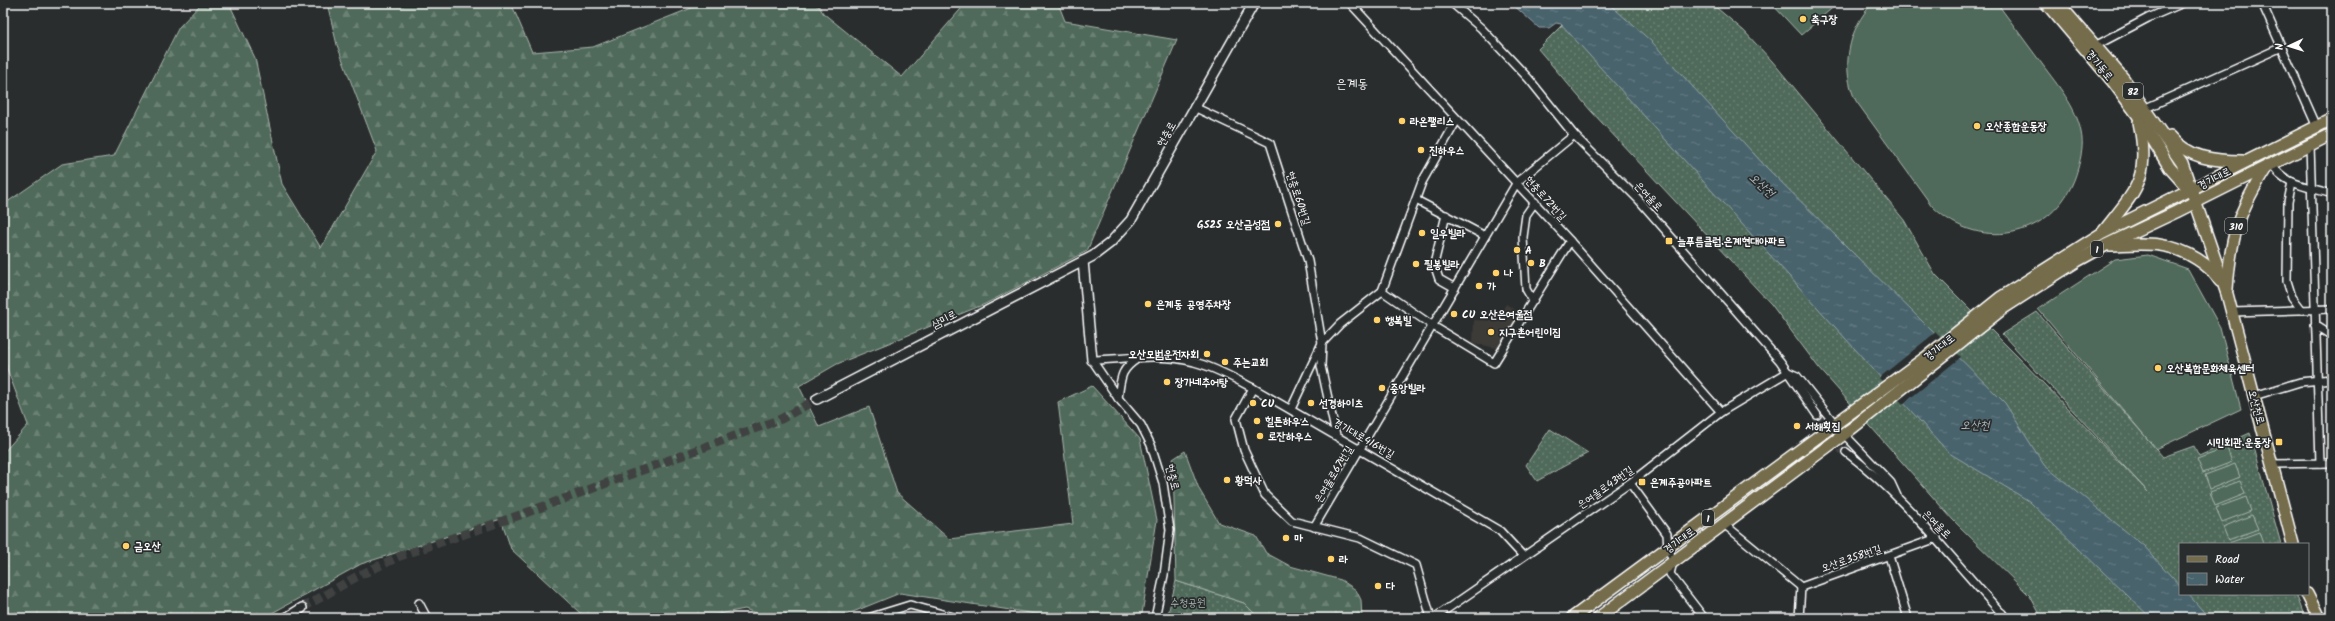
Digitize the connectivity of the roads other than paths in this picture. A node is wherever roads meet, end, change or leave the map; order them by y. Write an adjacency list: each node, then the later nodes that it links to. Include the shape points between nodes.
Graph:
1 (1254, 3): 10 (street, 현충로)
2 (1350, 3): 13 (street, 현충로72번길)
3 (1452, 3): 16 (street, 은여울로, via 1481,28 1529,79)
4 (2046, 3): 9 (main road, 경기동로 / 82)
5 (2058, 3): 9 (main road, 경기동로 / 82)
6 (2184, 3): 9 (street, via 2148,18)
7 (2262, 3): 8 (street)
8 (2282, 47): 11 (street); 14 (street)
9 (2092, 48): 11 (main road, 경기동로 / 82)
10 (1194, 107): 32 (street, 현충로, via 1131,220 1110,243); 45 (street, 현충로60번길, via 1270,143 1308,261)
11 (2141, 111): 18 (main road, via 2174,141 2193,154 2216,161); 23 (main road, 경기동로 / 82, via 2170,168); 30 (main road, via 2144,146 2140,180)
12 (2332, 119): 14 (main road, 경기대로 / 1)
13 (1457, 120): 20 (street, 현충로72번길); 25 (street, via 1422,182)
14 (2317, 127): 18 (main road, 경기대로 / 1)
15 (2332, 134): 17 (main road, 경기대로 / 1)
16 (1574, 135): 20 (street, 은여울로67번길); 48 (street, 은여울로, via 1638,199)
17 (2310, 145): 19 (main road, 경기대로 / 1); 22 (street)
18 (2246, 161): 23 (main road, 경기대로 / 1)
19 (2270, 164): 21 (street, via 2276,174); 27 (main road, 경기대로 / 1); 35 (main road, 310, via 2246,202 2236,225 2229,262)
20 (1516, 182): 26 (street, 현충로72번길); 29 (street, 은여울로67번길)
21 (2292, 182): 22 (street); 39 (street, via 2288,202 2287,281 2292,297)
22 (2311, 187): 24 (street); 40 (street)
23 (2190, 190): 27 (main road, 경기동로 / 82); 30 (main road, 경기대로 / 1)
24 (2332, 194)
25 (1416, 200): 28 (street); 34 (street)
26 (1535, 202): 31 (street, 현충로72번길); 36 (street, via 1526,215 1524,237 1526,288)
27 (2195, 202): 30 (main road, 경기대로 / 1); 35 (main road, 오산천로 / 82)
28 (1446, 215): 29 (street); 33 (street, via 1434,264 1439,279)
29 (1485, 236): 33 (street, 은여울로67번길)
30 (2104, 240): 35 (main road, via 2162,244 2182,250 2203,263); 37 (main road, 경기대로 / 1, via 2077,260)
31 (1570, 241): 36 (street); 56 (street, 현충로72번길)
32 (1083, 261): 47 (street); 54 (street, 삼미로)
33 (1455, 288): 43 (street, 은여울로67번길)
34 (1382, 291): 43 (street); 45 (street, via 1340,324)
35 (2227, 294): 41 (main road, 오산천로 / 82)
36 (1533, 301): 43 (street, via 1494,363)
37 (2003, 303): 58 (main road, 경기대로 / 1); 59 (main road, 경기대로 / 1)
38 (2332, 309): 40 (street)
39 (2302, 310): 40 (street); 41 (street)
40 (2314, 310): 42 (street)
41 (2232, 312): 52 (main road, 오산천로 / 82)
42 (2315, 325): 44 (street); 50 (street)
43 (1433, 326): 61 (street, 은여울로67번길)
44 (2332, 336)
45 (1322, 343): 55 (street); 60 (street, 현충로60번길, via 1321,366)
46 (1137, 359): 47 (street, 경기대로416번길); 51 (street, 경기대로416번길, via 1194,361); 53 (street, via 1125,367)
47 (1092, 360): 53 (street, 현충로)
48 (1788, 372): 56 (street, 은여울로43번길); 57 (street, 은여울로); 58 (street, via 1797,376)
49 (2332, 379): 50 (street)
50 (2318, 380): 52 (street); 63 (street)
51 (1253, 388): 55 (street, 경기대로416번길); 69 (street, via 1236,419 1244,450 1264,495 1292,522)
52 (2254, 396): 65 (main road, 오산천로 / 82)
53 (1118, 398): 85 (street, 현충로, via 1141,425 1164,483 1170,530)
54 (817, 399)
55 (1291, 409): 60 (street, 경기대로416번길)
56 (1721, 412): 66 (street, 은여울로43번길)
57 (1817, 415)
58 (1839, 422): 72 (main road, 경기대로 / 1)
59 (1848, 432): 67 (street, via 1891,483); 68 (main road, 경기대로 / 1)
60 (1336, 435): 61 (street, 경기대로416번길)
61 (1360, 449): 69 (street, 은여울로67번길); 73 (street, 경기대로416번길, via 1500,531)
62 (1846, 452): 67 (street, 은여울로)
63 (2320, 463): 64 (street); 65 (street)
64 (2332, 463)
65 (2272, 464): 71 (main road, 오산천로 / 82)
66 (1630, 483): 72 (street, via 1667,534); 73 (street, 은여울로43번길)
67 (1897, 496): 70 (street, 은여울로)
68 (1724, 524): 75 (main road, 경기대로 / 1); 76 (street)
69 (1314, 527): 86 (street, via 1360,538 1416,565)
70 (1937, 538): 74 (street, 오산로358번길); 80 (street, 은여울로)
71 (2293, 543)
72 (1668, 548): 75 (street); 87 (main road, 경기대로 / 1)
73 (1524, 556): 86 (street, 은여울로43번길)
74 (1889, 556): 76 (street, 오산로358번길); 91 (street)
75 (1673, 562): 88 (main road, 경기대로 / 1); 89 (street, via 1670,574)
76 (1801, 587): 90 (street)
77 (2308, 595): 93 (main road)
78 (419, 603): 82 (street)
79 (302, 608): 81 (street)
80 (2004, 616): 92 (street)
81 (286, 618)
82 (427, 618)
83 (868, 618): 84 (street, via 910,605)
84 (957, 618)
85 (1155, 618)
86 (1432, 618)
87 (1572, 618)
88 (1598, 618)
89 (1704, 618)
90 (1799, 618)
91 (1908, 618)
92 (1993, 618)
93 (2319, 618)

